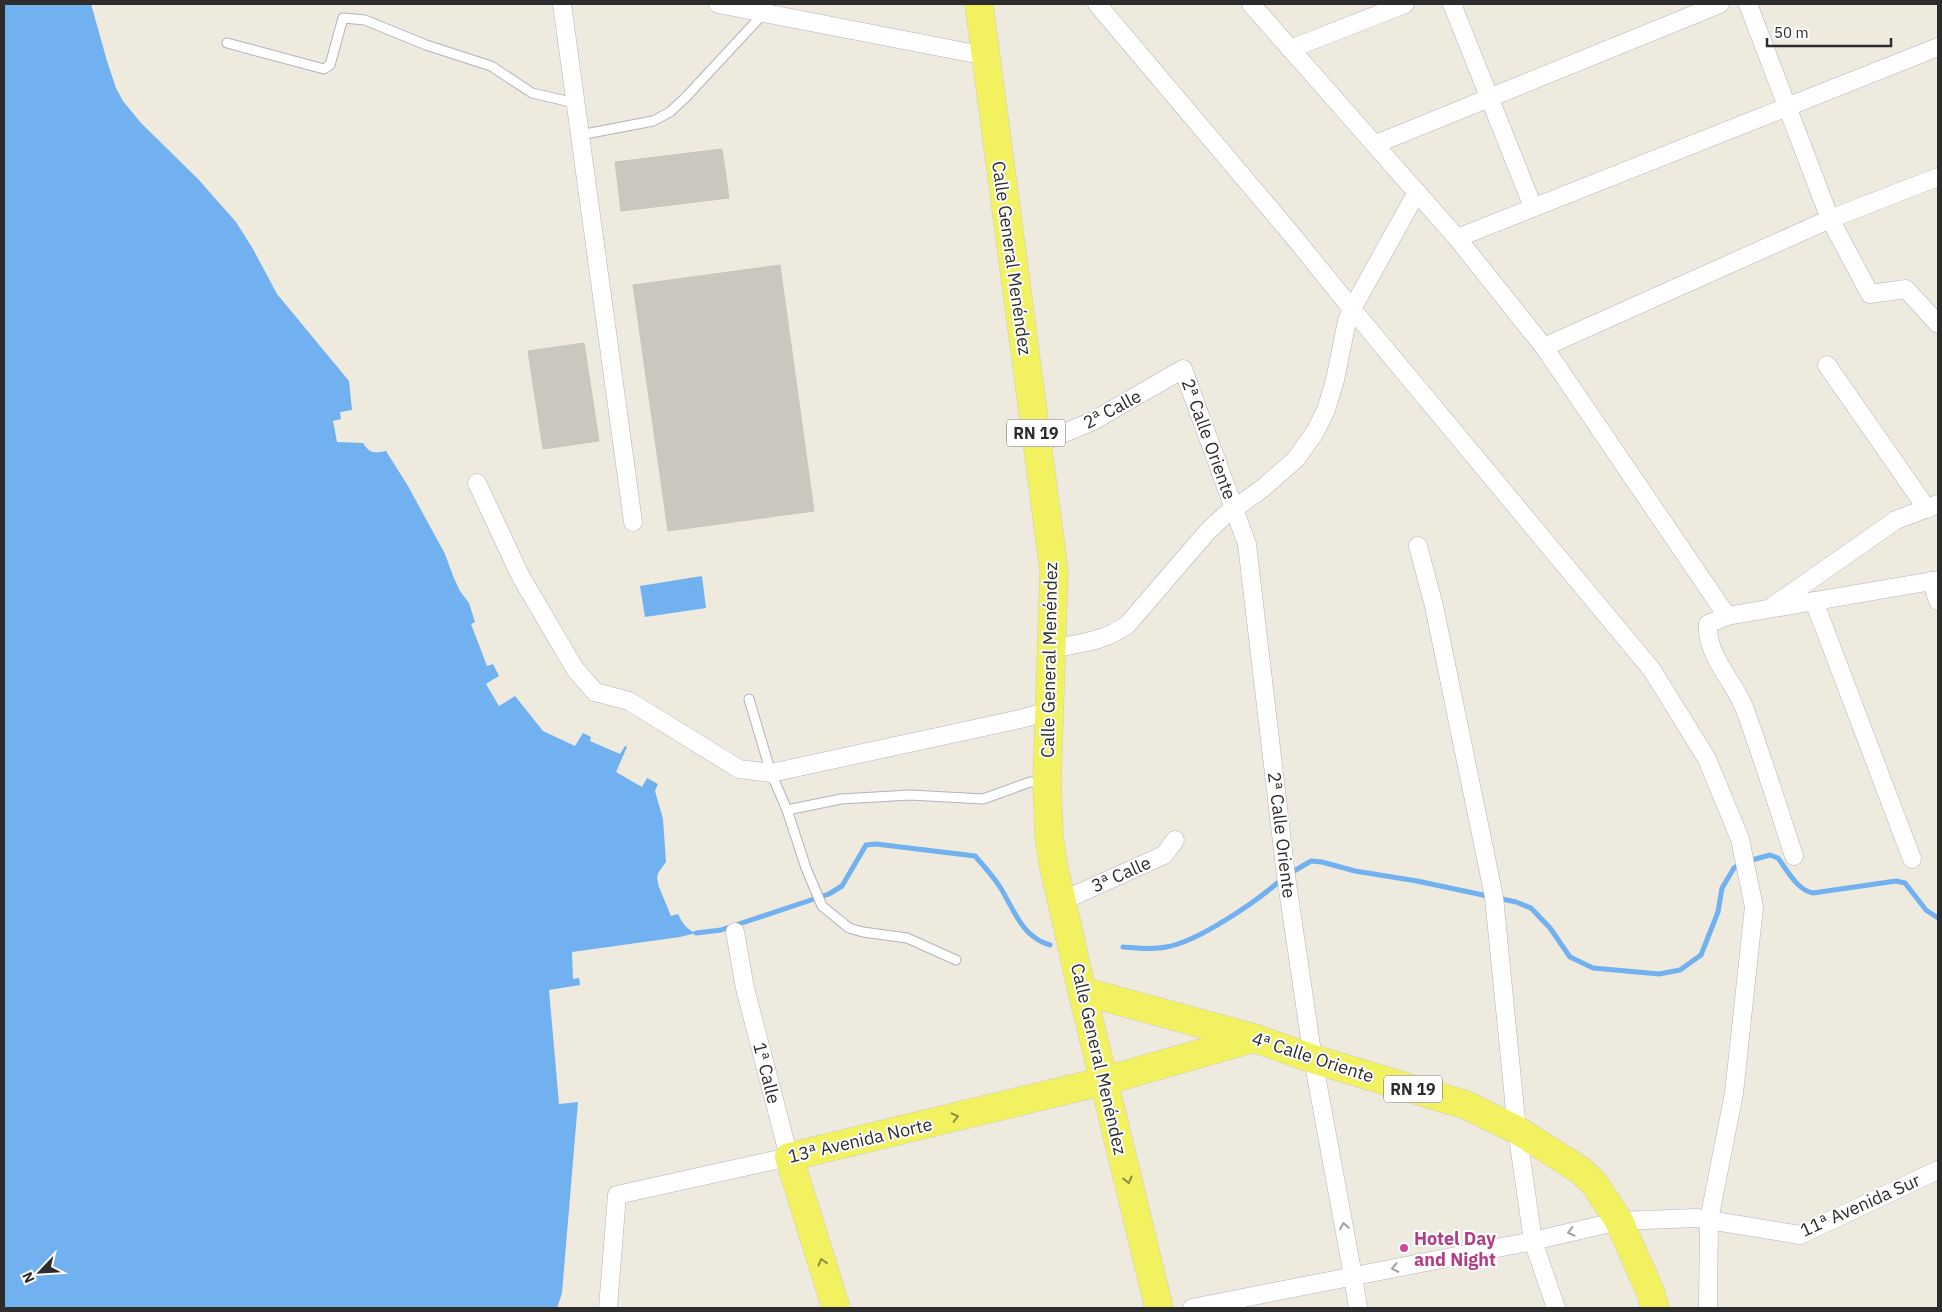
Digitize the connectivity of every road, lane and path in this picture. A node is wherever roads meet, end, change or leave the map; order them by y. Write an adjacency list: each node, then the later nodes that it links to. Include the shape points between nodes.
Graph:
1 (562, 4): 16 (street)
2 (718, 4): 10 (street)
3 (980, 4): 14 (main road, Calle General Menéndez / RN 19)
4 (1097, 4): 25 (street)
5 (1251, 4): 13 (street)
6 (1404, 4): 13 (street)
7 (1452, 4): 15 (street)
8 (1720, 4): 15 (street)
9 (1748, 4): 17 (street)
10 (764, 13): 14 (street); 18 (lane, via 670,112 653,120)
11 (228, 43): 16 (lane, via 324,69 330,65 343,18 365,20 426,45 491,66 532,93)
12 (1938, 47): 17 (street)
13 (1290, 49): 19 (street)
14 (986, 56): 30 (main road, Calle General Menéndez / RN 19)
15 (1489, 98): 19 (street); 22 (street)
16 (575, 103): 18 (street)
17 (1786, 107): 22 (street); 23 (street)
18 (580, 136): 34 (street)
19 (1376, 144): 21 (street)
20 (1938, 177): 23 (street)
21 (1417, 192): 24 (street); 25 (street)
22 (1533, 208): 24 (street)
23 (1830, 219): 26 (street, via 1870,294 1906,289); 27 (street)
24 (1457, 238): 27 (street)
25 (1352, 309): 33 (street, via 1326,410 1315,432 1296,459); 60 (street, via 1652,670 1707,759 1736,830 1754,907 1734,1093)
26 (1938, 324)
27 (1544, 347): 40 (street)
28 (1827, 365): 32 (street)
29 (1183, 369): 30 (street, 2ª Calle, via 1093,421); 33 (street, 2ª Calle Oriente)
30 (1038, 444): 41 (main road, Calle General Menéndez / RN 19, via 1054,571)
31 (477, 483): 44 (street, via 521,577 575,669 595,692 629,701 739,769)
32 (1933, 507): 39 (street, via 1896,520)
33 (1234, 509): 41 (street, via 1207,532 1128,624 1106,637); 55 (street, 2ª Calle Oriente, via 1247,544 1286,876)
34 (633, 522)
35 (1418, 546): 57 (street, via 1434,606 1494,897)
36 (1935, 581): 37 (street); 38 (street)
37 (1814, 601): 39 (street); 49 (street)
38 (1938, 601)
39 (1769, 609): 40 (street)
40 (1727, 616): 48 (street, via 1708,624 1708,636 1743,705)
41 (1051, 649): 43 (main road, Calle General Menéndez / RN 19)
42 (749, 699): 44 (lane)
43 (1048, 711): 44 (street); 45 (main road, Calle General Menéndez / RN 19)
44 (771, 773): 46 (lane)
45 (1047, 782): 46 (lane, via 1030,782 983,799 910,795 841,799); 50 (main road, Calle General Menéndez / RN 19, via 1049,836)
46 (787, 810): 52 (lane, via 822,906 849,928 907,938)
47 (1174, 840): 50 (street, 3ª Calle, via 1164,855)
48 (1794, 856)
49 (1912, 859)
50 (1062, 901): 53 (main road, Calle General Menéndez / RN 19)
51 (735, 932): 58 (street, 1ª Calle, via 745,988)
52 (956, 960)
53 (1082, 990): 54 (main road, 4ª Calle Oriente / RN 19); 56 (main road, Calle General Menéndez)
54 (1254, 1038): 55 (main road, 4ª Calle Oriente / RN 19); 56 (main road, 13ª Avenida Norte)
55 (1313, 1059): 57 (main road, 4ª Calle Oriente / RN 19, via 1466,1105); 63 (street, 2ª Calle Oriente, one-way to 55)
56 (1104, 1081): 58 (main road, 13ª Avenida Norte, one-way to 56); 66 (main road, Calle General Menéndez, one-way to 66)
57 (1517, 1130): 61 (main road, 4ª Calle Oriente / RN 19, via 1580,1170 1598,1189); 62 (street)
58 (789, 1157): 64 (street, 13ª Avenida Norte, via 616,1195); 65 (main road, one-way to 58)
59 (1938, 1170): 60 (street, 11ª Avenida Sur, via 1800,1235)
60 (1709, 1220): 61 (street, 11ª Avenida Sur); 71 (street)
61 (1619, 1221): 62 (street, 11ª Avenida Sur, one-way to 62); 70 (main road, 4ª Calle Oriente / RN 19)
62 (1534, 1241): 63 (street, 11ª Avenida Sur, one-way to 63); 69 (street)
63 (1353, 1276): 67 (street, 11ª Avenida Sur); 68 (street, 2ª Calle Oriente)
64 (608, 1308)
65 (836, 1308)
66 (1159, 1308)
67 (1192, 1308)
68 (1358, 1308)
69 (1556, 1308)
70 (1655, 1308)
71 (1708, 1308)

